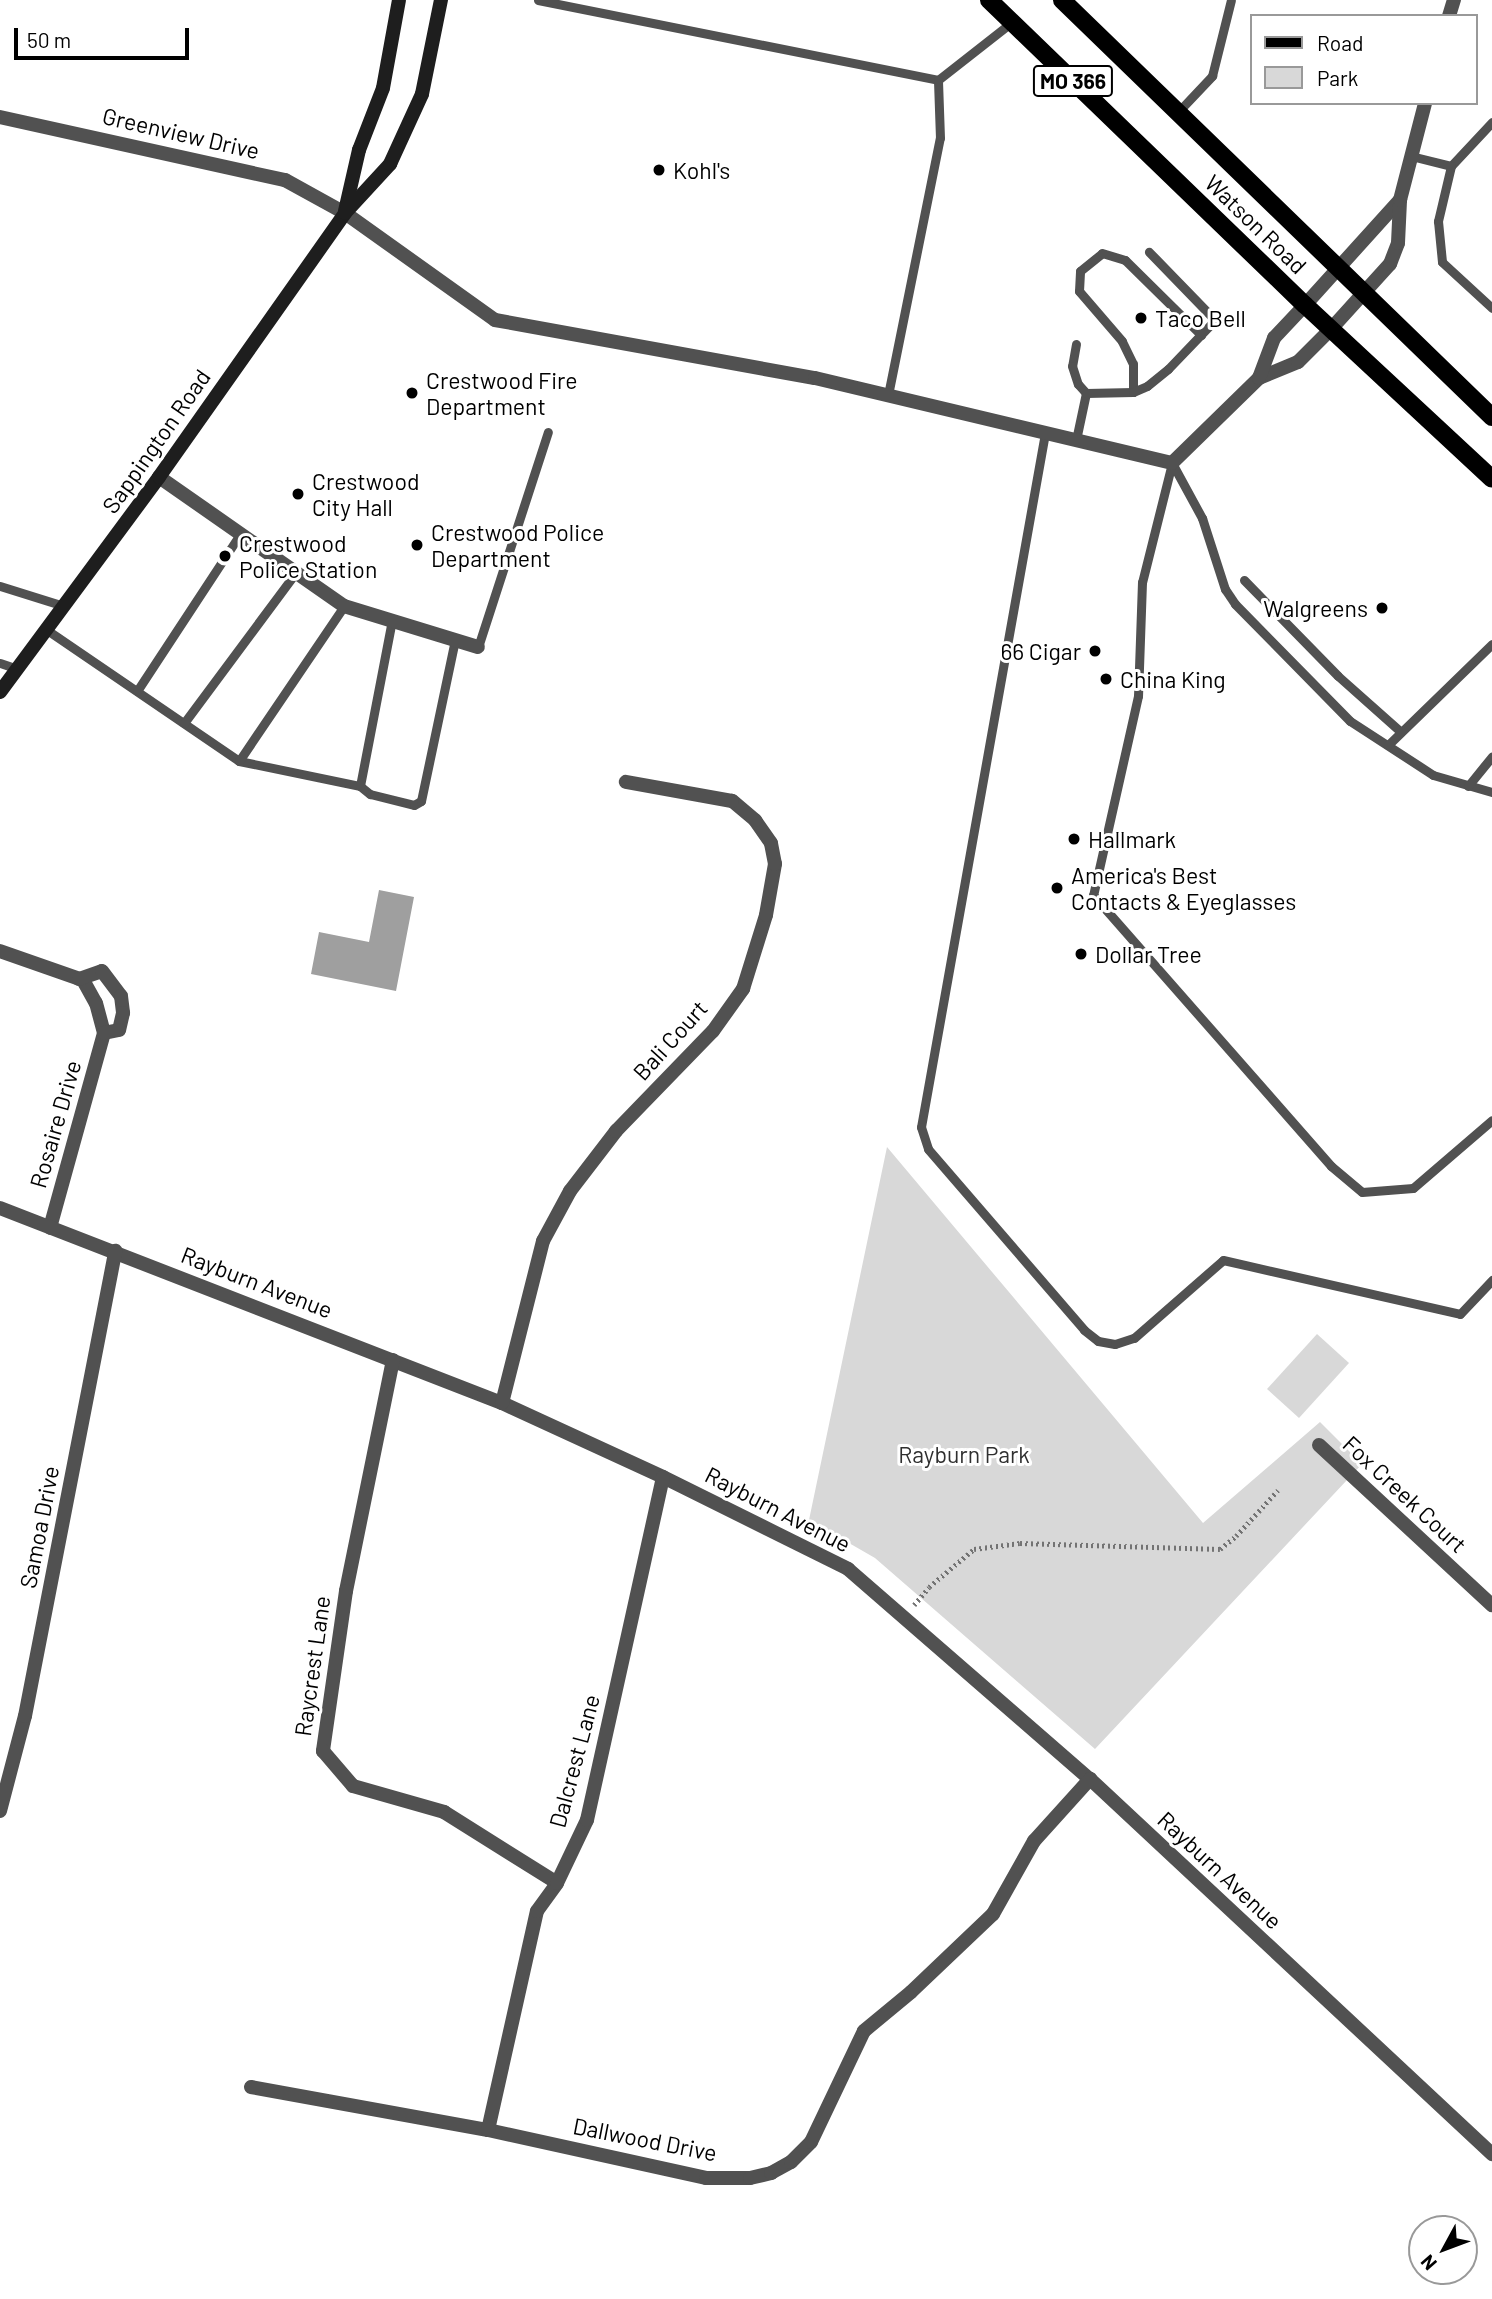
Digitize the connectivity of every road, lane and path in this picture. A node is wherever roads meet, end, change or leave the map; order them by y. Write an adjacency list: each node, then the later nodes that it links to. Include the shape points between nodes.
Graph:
1 (399, 0): 16 (main road, Sappington Road, via 383,89 359,150)
2 (441, 0): 16 (main road, Sappington Road, via 422,94 390,164)
3 (538, 0): 8 (lane)
4 (989, 0): 7 (main road, Watson Road / MO 366)
5 (1062, 0): 10 (main road, Watson Road / MO 366)
6 (1231, 0): 10 (lane, via 1212,76)
7 (1012, 22): 8 (lane); 20 (main road, Watson Road / MO 366)
8 (939, 80): 28 (lane, via 940,138)
9 (1424, 105): 13 (street)
10 (1178, 113): 18 (main road, Watson Road / MO 366)
11 (0, 117): 16 (street, Greenview Drive, via 285,180)
12 (1492, 122): 14 (lane)
13 (1411, 156): 14 (lane); 15 (street)
14 (1451, 166): 21 (lane, via 1438,221 1442,262)
15 (1400, 200): 18 (street); 19 (street, via 1398,243 1390,264)
16 (345, 213): 28 (street, Greenview Drive, via 495,320); 34 (main road, Sappington Road)
17 (1149, 251): 23 (lane, via 1215,320)
18 (1339, 268): 19 (main road, Watson Road / MO 366); 20 (street)
19 (1366, 294): 22 (street); 29 (main road, Watson Road / MO 366)
20 (1305, 306): 22 (main road, Watson Road / MO 366); 25 (street, via 1275,338)
21 (1492, 308)
22 (1331, 329): 25 (street, via 1298,362); 35 (main road, Watson Road / MO 366)
23 (1201, 335): 26 (lane, via 1168,369); 26 (lane, via 1125,260 1101,253 1080,271 1079,291 1122,341 1133,364)
24 (1076, 344): 27 (lane, via 1072,366)
25 (1259, 378): 33 (street)
26 (1133, 392): 27 (lane)
27 (1086, 393): 32 (lane)
28 (888, 395): 31 (street, Greenview Drive)
29 (1492, 417)
30 (548, 432): 46 (lane)
31 (1045, 433): 32 (street, Greenview Drive); 67 (lane, via 921,1126 928,1149 1098,1341 1115,1344 1134,1338 1223,1260 1460,1314)
32 (1076, 440): 33 (street, Greenview Drive)
33 (1172, 463): 53 (lane, via 1202,518 1225,589 1235,604 1350,721); 63 (lane, via 1142,582 1138,696 1093,895 1331,1166 1362,1192 1413,1188)
34 (159, 477): 36 (street); 40 (main road, Sappington Road)
35 (1492, 479)
36 (240, 534): 37 (street); 49 (lane)
37 (296, 572): 41 (street); 51 (lane)
38 (1244, 580): 52 (lane)
39 (0, 586): 40 (lane)
40 (64, 606): 43 (main road, Sappington Road)
41 (344, 606): 42 (street); 55 (lane)
42 (392, 621): 44 (street); 57 (lane)
43 (47, 630): 48 (main road, Sappington Road); 49 (lane)
44 (455, 640): 46 (street); 57 (lane, via 421,801 414,805)
45 (1492, 644): 52 (lane)
46 (478, 648)
47 (0, 663): 48 (lane)
48 (17, 669): 50 (main road, Sappington Road)
49 (137, 691): 51 (lane)
50 (0, 692)
51 (184, 723): 55 (lane)
52 (1401, 732): 53 (lane)
53 (1388, 745): 58 (lane, via 1433,775)
54 (1492, 756): 58 (lane)
55 (239, 761): 57 (lane)
56 (626, 782): 69 (street, Bali Court, via 732,801 755,820 771,843 775,863 766,915 743,989 713,1031 616,1131 570,1191 543,1241)
57 (360, 786)
58 (1468, 786): 59 (lane)
59 (1492, 792)
60 (0, 951): 61 (street, Rosaire Drive)
61 (79, 979): 62 (street, via 96,1003); 62 (street, Rosaire Drive, via 102,971 121,996 118,1030)
62 (104, 1033): 65 (street, Rosaire Drive)
63 (1492, 1121)
64 (0, 1208): 65 (street, Rayburn Avenue)
65 (50, 1227): 66 (street, Rayburn Avenue)
66 (115, 1251): 68 (street, Rayburn Avenue); 76 (street, Samoa Drive, via 28,1703)
67 (1492, 1280)
68 (393, 1360): 69 (street, Rayburn Avenue); 77 (street, Raycrest Lane, via 346,1591 323,1751 353,1786 444,1812)
69 (502, 1403): 71 (street, Rayburn Avenue)
70 (1319, 1446): 73 (street, Fox Creek Court)
71 (663, 1476): 74 (street, Rayburn Avenue, via 848,1569); 77 (street, Dalcrest Lane, via 587,1820)
72 (1278, 1490): 74 (path, via 1220,1549 1020,1543 974,1549 929,1587)
73 (1492, 1605)
74 (904, 1617): 75 (street, Rayburn Avenue)
75 (1090, 1779): 79 (street, Dallwood Drive, via 1034,1841 993,1914 864,2031 811,2142 791,2162 750,2178 706,2178); 80 (street, Rayburn Avenue)
76 (0, 1811)
77 (557, 1883): 79 (street, Dalcrest Lane, via 537,1911)
78 (251, 2087): 79 (street, Dallwood Drive)
79 (488, 2130)
80 (1492, 2154)

